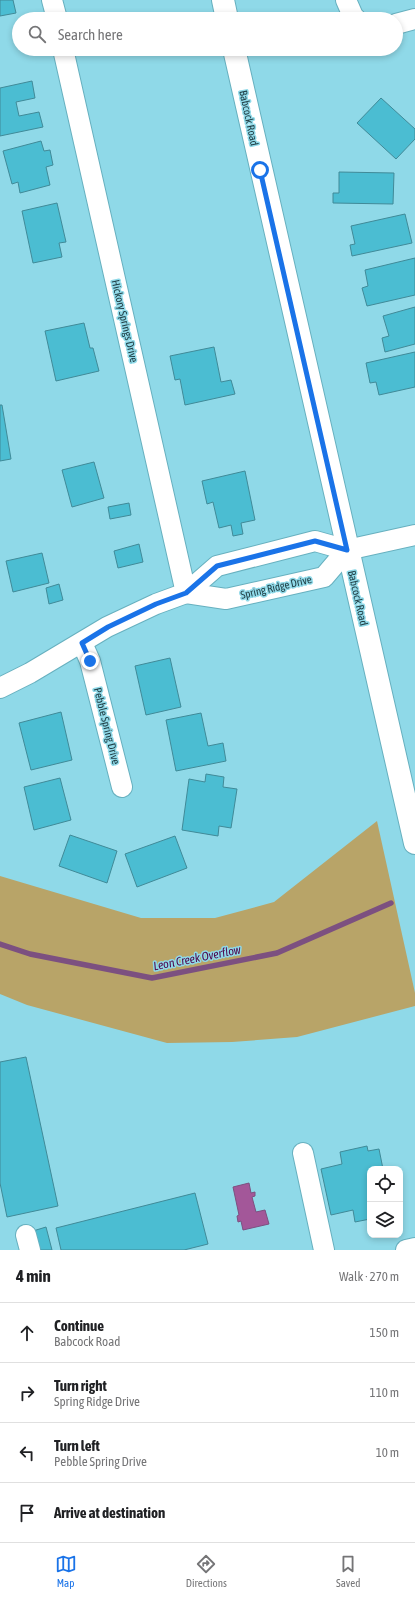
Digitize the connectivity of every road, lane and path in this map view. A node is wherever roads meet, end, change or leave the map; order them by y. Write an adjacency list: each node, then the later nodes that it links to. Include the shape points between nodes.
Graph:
1 (52, 0): 4 (street)
2 (223, 0): 5 (main road)
3 (346, 0): 6 (street)
4 (55, 12)
5 (226, 12)
6 (351, 12)
7 (415, 19): 8 (street)
8 (403, 22)
9 (65, 56): 13 (street, Hickory Springs Drive)
10 (236, 56): 12 (main road, Babcock Road)
11 (415, 535): 12 (street)
12 (347, 550): 13 (street, Spring Ridge Drive, via 315,541 265,553 217,566); 13 (street, Spring Ridge Drive, via 324,577 226,598); 17 (main road, Babcock Road)
13 (186, 593): 14 (street, Spring Ridge Drive, via 108,627)
14 (82, 643): 15 (street, Spring Ridge Drive); 16 (street, Pebble Spring Drive, via 90,661)
15 (0, 688)
16 (122, 787)
17 (415, 843)
18 (303, 1153): 20 (street)
19 (415, 1248): 21 (street)
20 (324, 1250)
21 (406, 1250)

